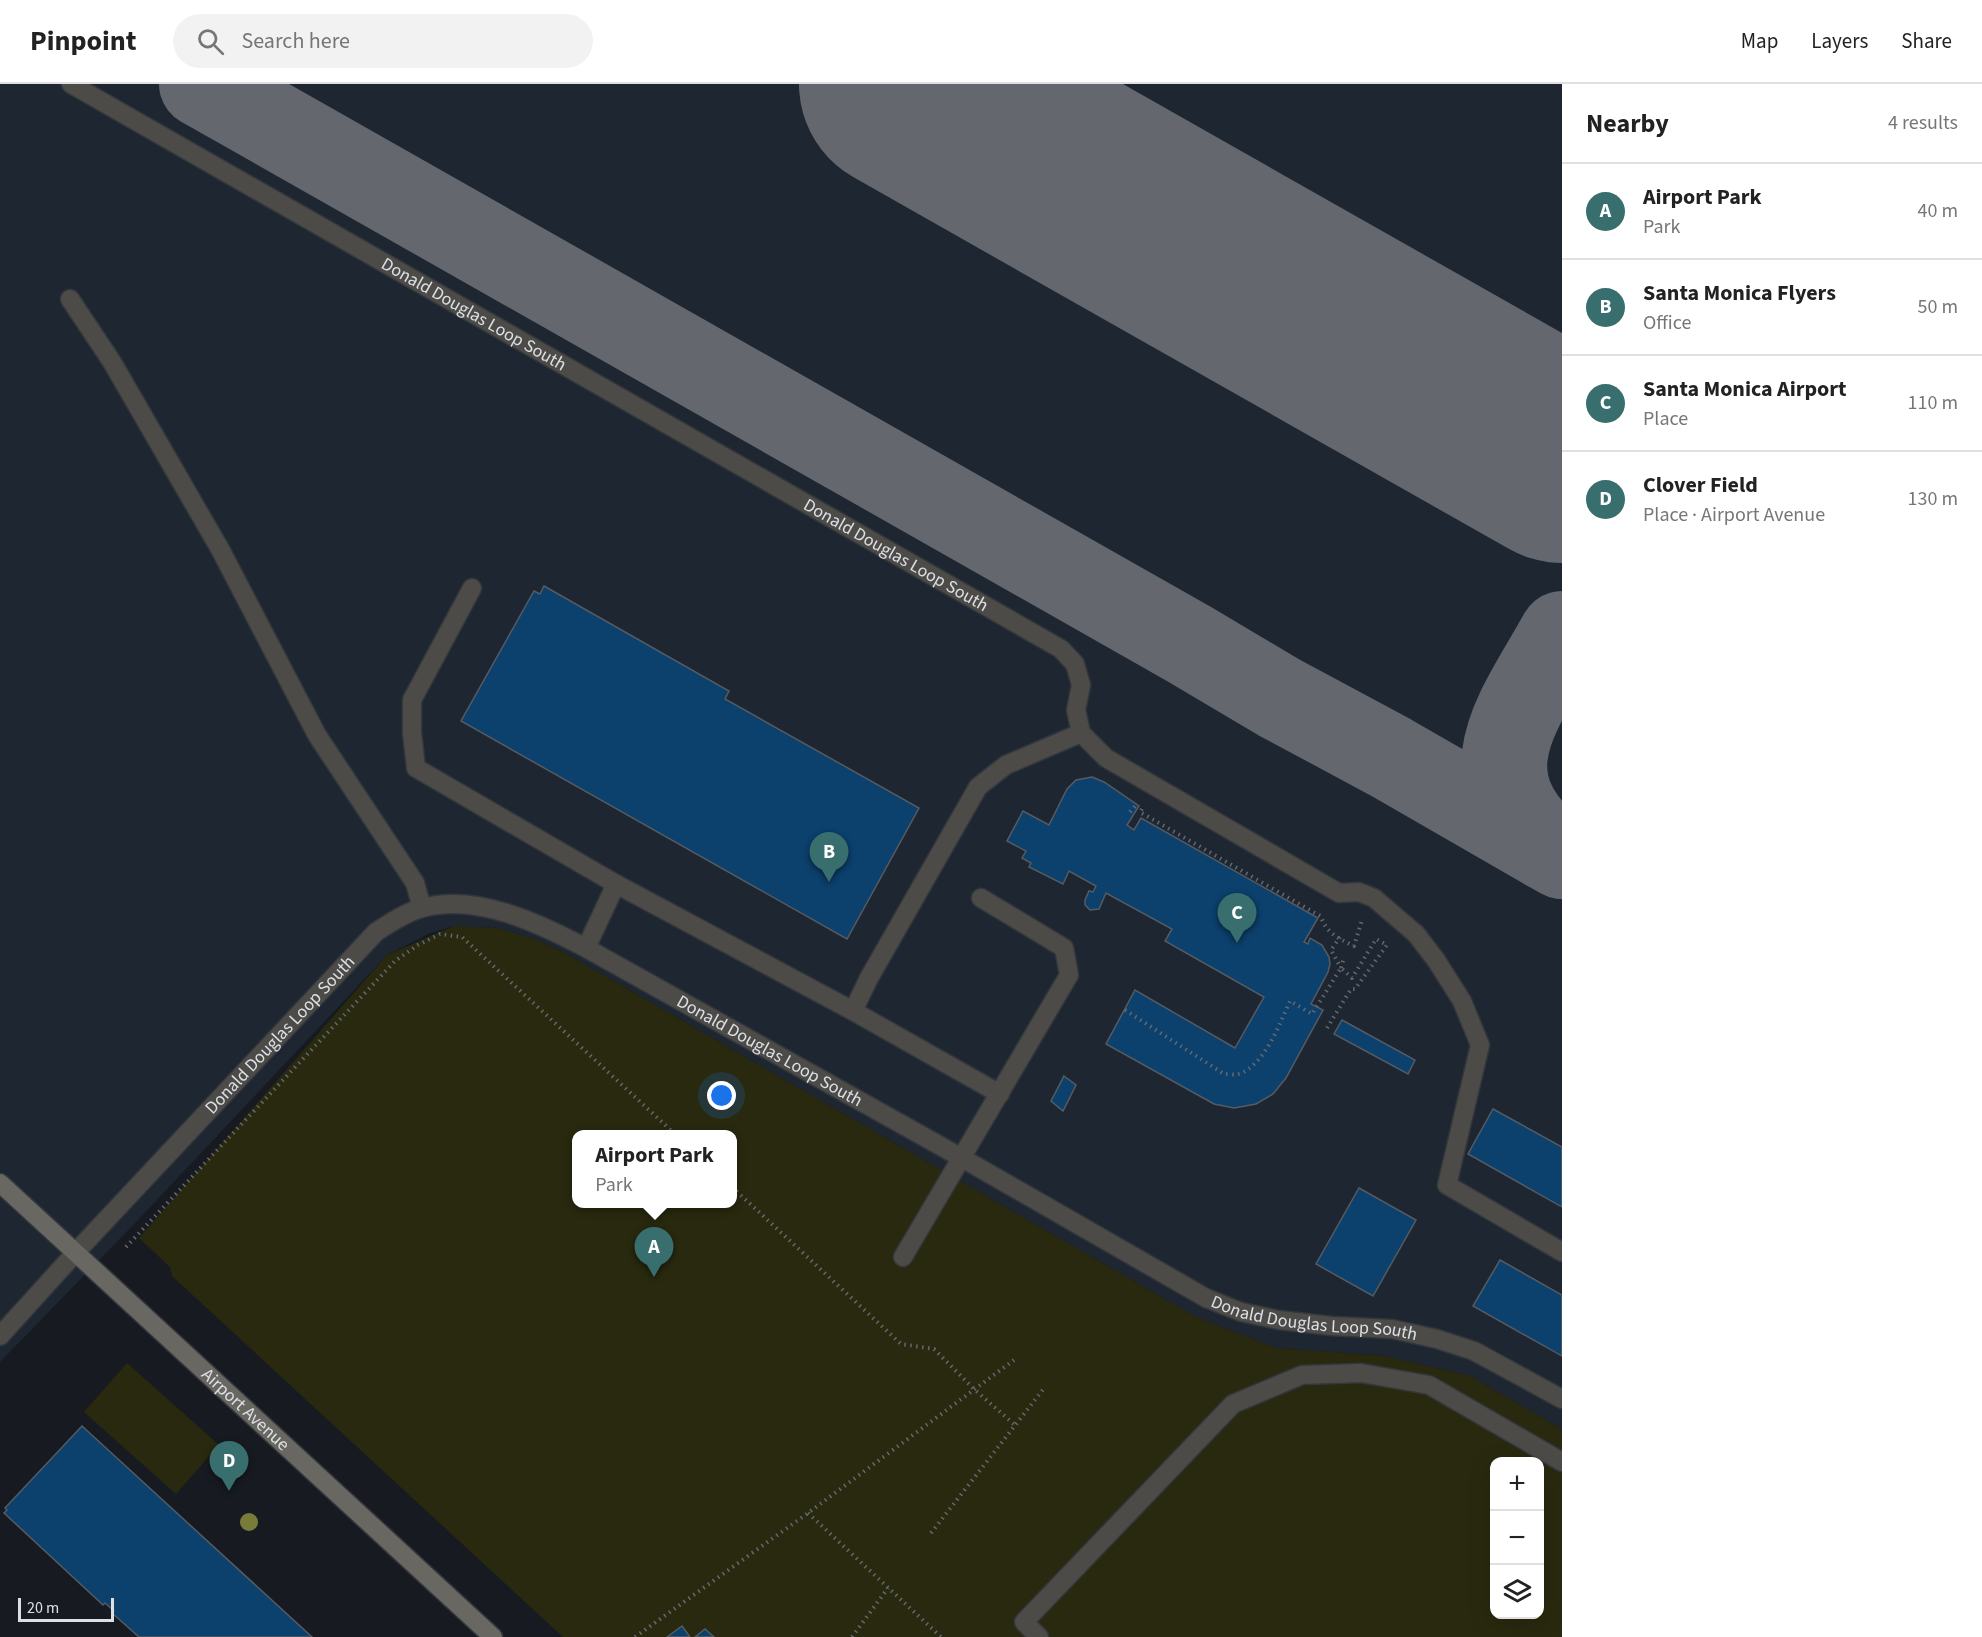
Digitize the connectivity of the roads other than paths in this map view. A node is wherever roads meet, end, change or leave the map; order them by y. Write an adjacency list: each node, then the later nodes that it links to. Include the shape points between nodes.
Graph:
1 (70, 84): 4 (street, Donald Douglas Loop South, via 1061,649 1075,664 1082,685 1076,710)
2 (70, 299): 7 (street, via 112,362 220,549 317,735 415,883)
3 (471, 588): 5 (street, via 412,700 416,768)
4 (1081, 733): 9 (street, via 1006,765 978,787); 14 (street, via 1106,758 1340,893 1359,892 1374,898 1416,934 1462,1001 1480,1045 1447,1185)
5 (616, 884): 8 (street); 9 (street)
6 (981, 898): 10 (street, via 1064,948 1069,975)
7 (422, 908): 8 (street, Donald Douglas Loop South, via 478,906 515,915); 13 (street, Donald Douglas Loop South, via 376,932)
8 (586, 948): 11 (street, Donald Douglas Loop South)
9 (852, 1011): 10 (street)
10 (1000, 1094): 11 (street)
11 (962, 1158): 15 (street); 17 (street, Donald Douglas Loop South, via 1206,1298 1241,1312 1278,1320 1392,1329 1437,1340 1474,1351)
12 (0, 1183): 13 (street, Airport Avenue)
13 (76, 1252): 16 (street, Donald Douglas Loop South); 19 (street, Airport Avenue)
14 (1562, 1252)
15 (903, 1257)
16 (0, 1336)
17 (1562, 1399)
18 (1562, 1462): 20 (street, via 1429,1385 1361,1373 1302,1375 1233,1404 1024,1622)
19 (493, 1637)
20 (1039, 1637)

